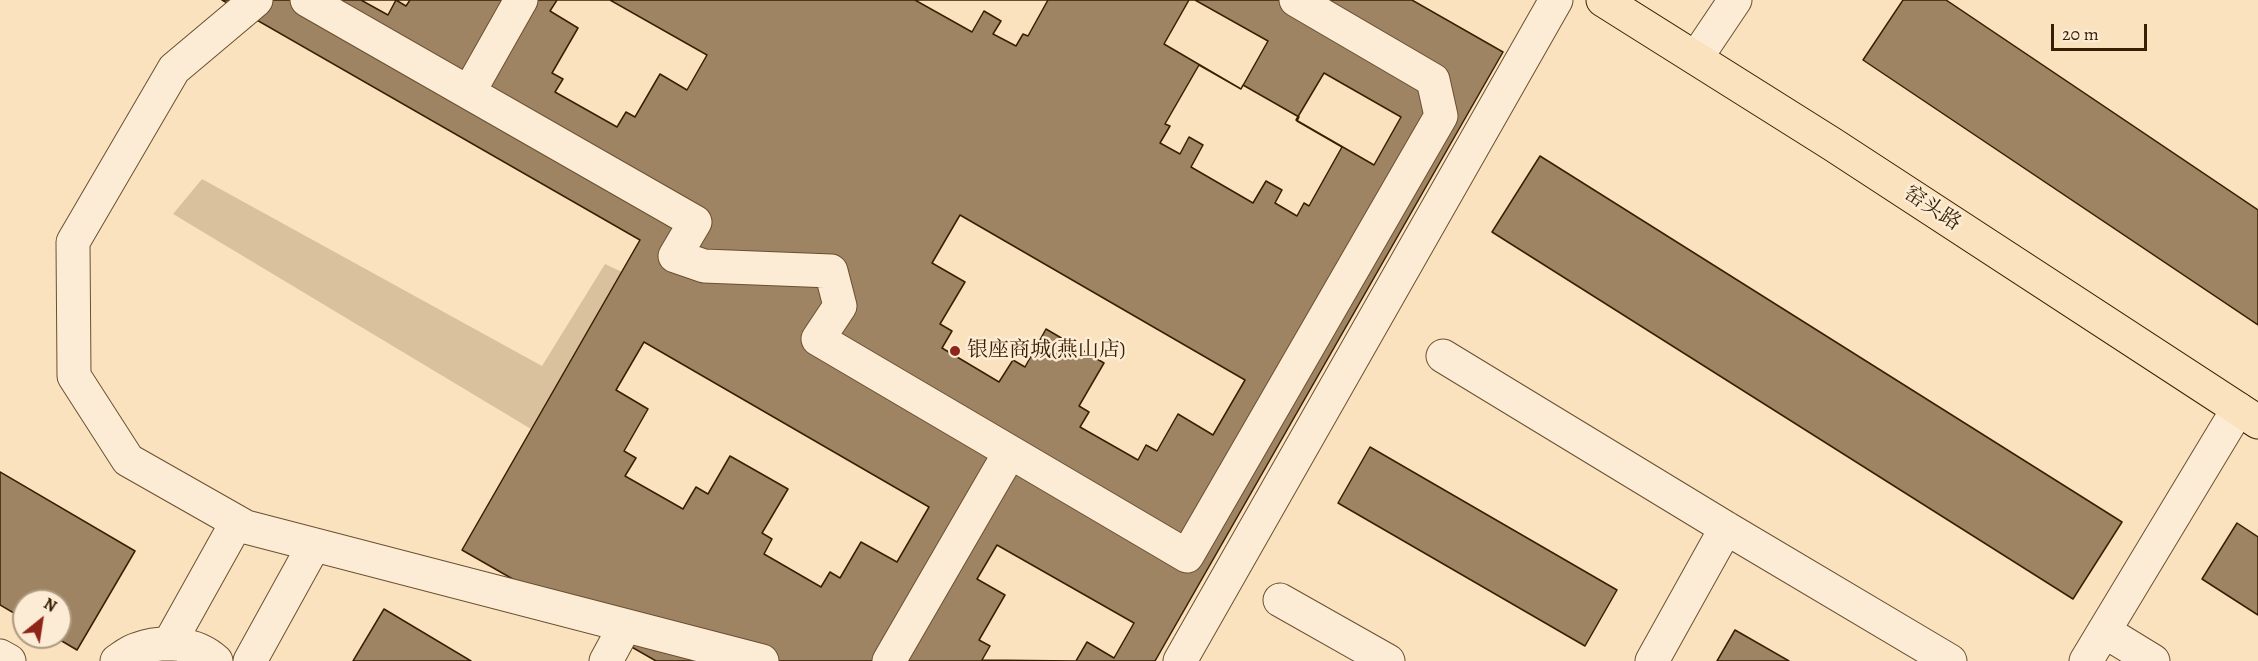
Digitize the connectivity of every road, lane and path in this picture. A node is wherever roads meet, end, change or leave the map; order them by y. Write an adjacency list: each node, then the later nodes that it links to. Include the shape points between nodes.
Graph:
1 (256, 0): 13 (street, via 174,69 73,242 74,376 128,460)
2 (307, 0): 9 (street)
3 (521, 0): 9 (street)
4 (1296, 0): 12 (street, via 1433,80 1441,116 1187,556)
5 (1556, 0): 28 (street)
6 (1603, 0): 8 (main road, 窑头路)
7 (1735, 0): 8 (street)
8 (1696, 58): 11 (main road, 窑头路)
9 (469, 92): 12 (street, via 695,222 675,256 704,266 831,271 840,306 818,339)
10 (1443, 356): 14 (street)
11 (2248, 415): 18 (street)
12 (1010, 452): 27 (street)
13 (237, 522): 15 (street); 19 (street)
14 (1725, 528): 30 (street); 31 (street)
15 (314, 545): 17 (street); 24 (street)
16 (1280, 600): 29 (street)
17 (625, 626): 25 (street); 26 (street)
18 (2104, 631): 32 (street); 33 (street)
19 (169, 644): 22 (street, via 136,649); 23 (street, via 185,645)
20 (0, 656): 21 (street)
21 (9, 661)
22 (117, 661)
23 (216, 661)
24 (250, 661)
25 (606, 661)
26 (762, 661)
27 (889, 661)
28 (1180, 661)
29 (1388, 661)
30 (1652, 661)
31 (1950, 661)
32 (2086, 661)
33 (2153, 661)

